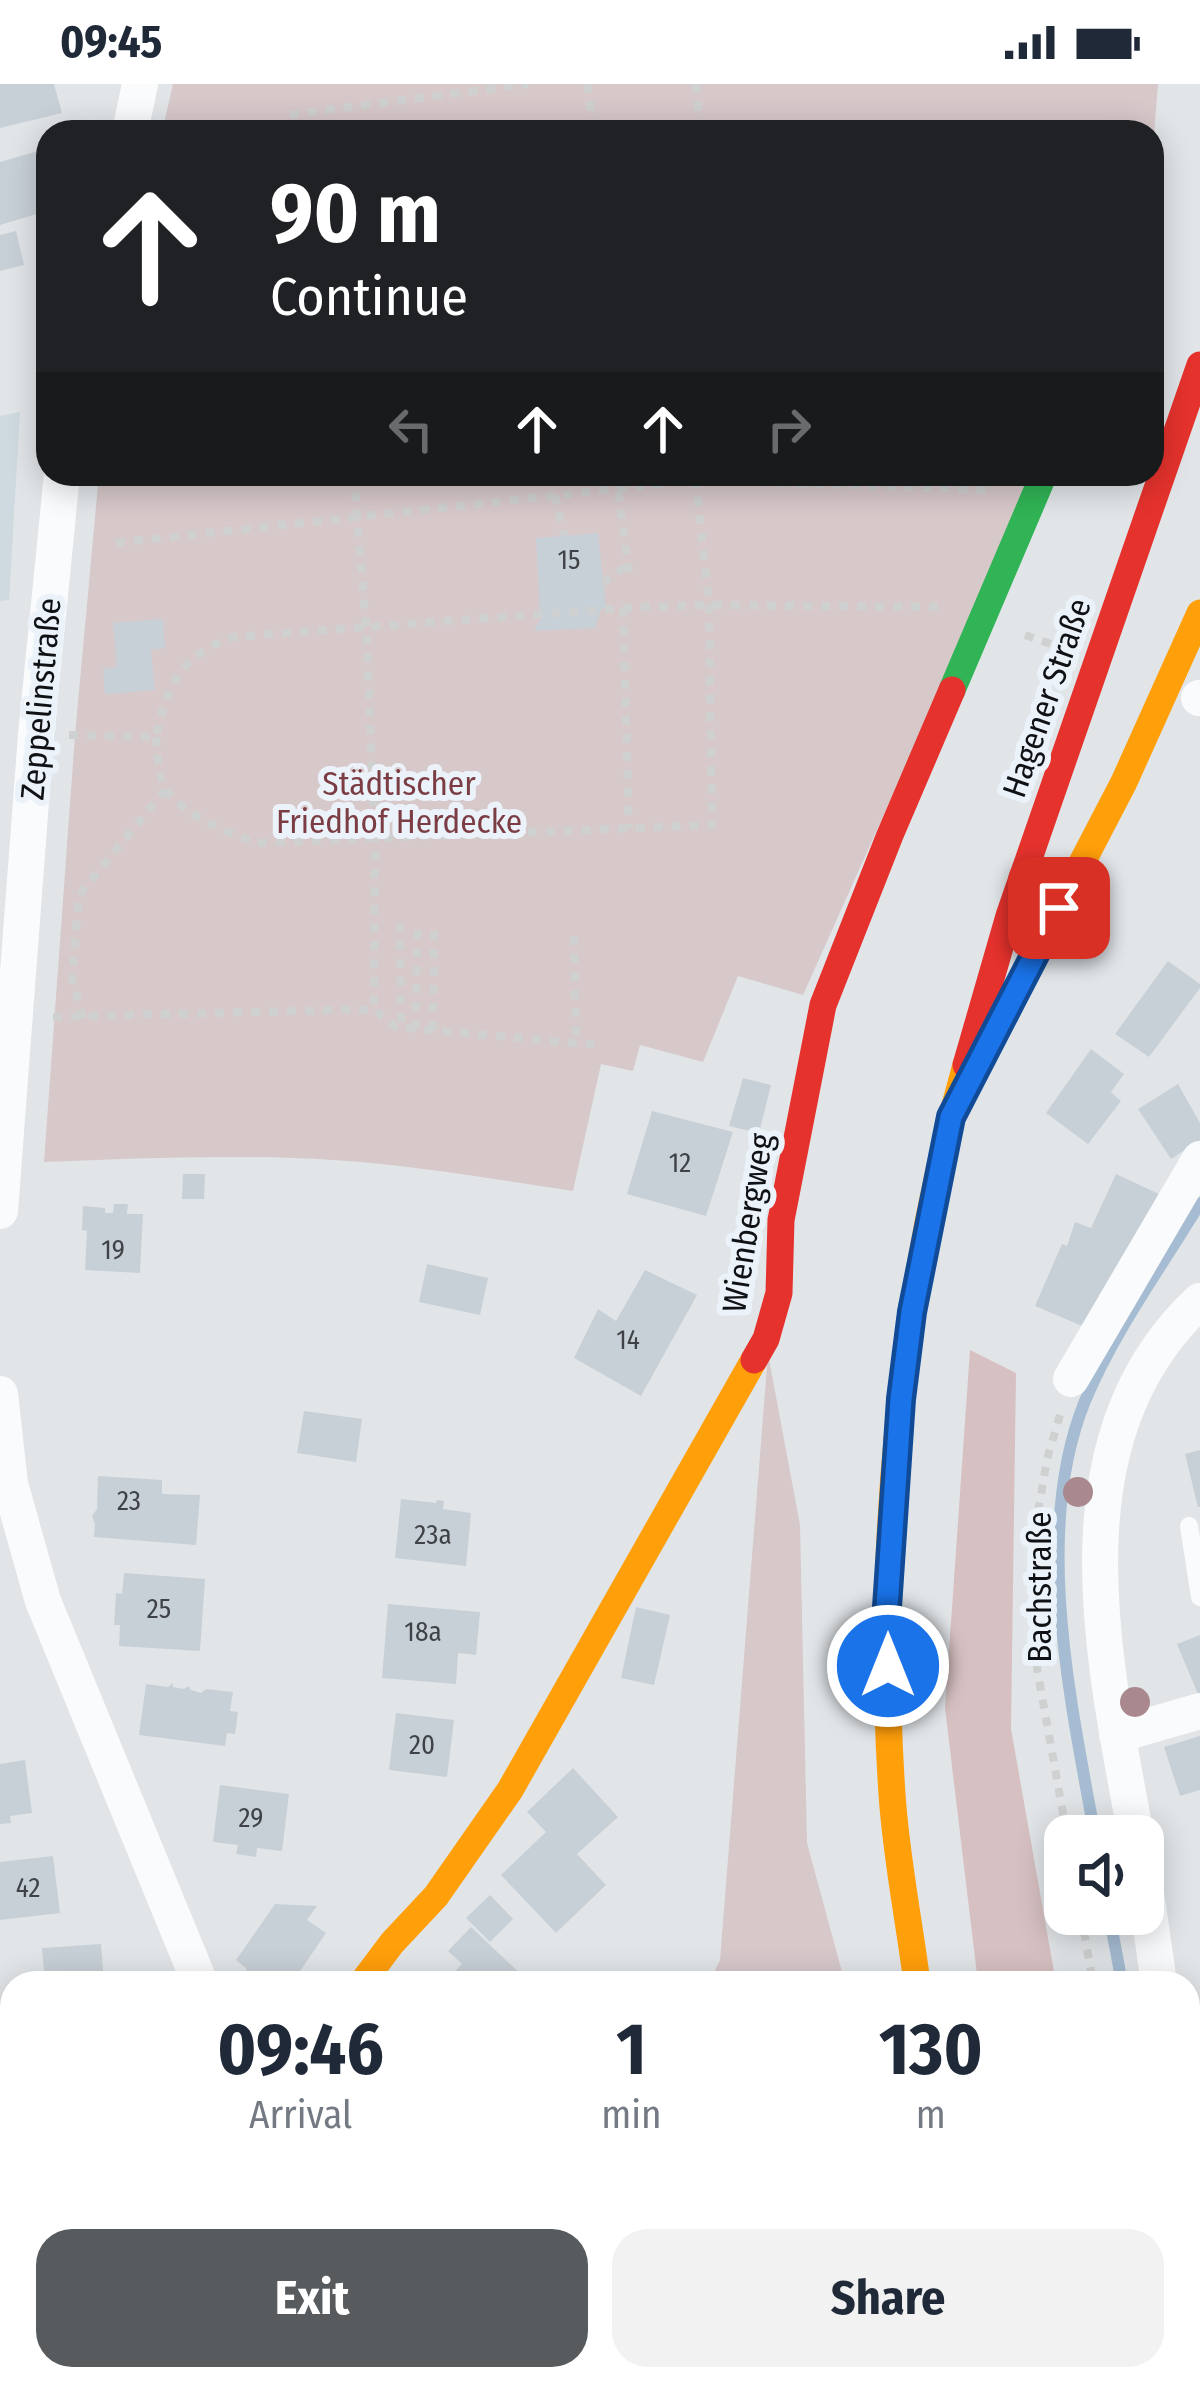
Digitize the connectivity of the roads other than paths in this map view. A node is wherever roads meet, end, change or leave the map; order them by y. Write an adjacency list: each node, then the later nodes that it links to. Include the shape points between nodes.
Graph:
1 (140, 84): 2 (street)
2 (132, 120)
3 (1200, 365): 4 (main road, Hagener Straße)
4 (1164, 469)
5 (61, 486): 11 (street, Zeppelinstraße)
6 (1040, 486): 22 (main road, Wienbergweg, via 823,1005 766,1339 510,1790)
7 (1158, 486): 9 (main road, Hagener Straße, via 1009,916)
8 (1200, 613): 9 (main road, via 1124,782)
9 (951, 1117): 23 (main road, Hagener Straße, via 912,1312 886,1622 892,1797)
10 (1200, 1159): 13 (street)
11 (0, 1211)
12 (1200, 1301): 18 (street, via 1132,1394 1107,1468 1102,1629)
13 (1071, 1379)
14 (0, 1394): 21 (street, via 10,1484 43,1601)
15 (1190, 1526): 16 (lane)
16 (1200, 1597)
17 (1200, 1712): 18 (street)
18 (1118, 1735): 19 (street)
19 (1132, 1815)
20 (1153, 1935): 24 (street)
21 (195, 1971)
22 (371, 1971)
23 (915, 1971)
24 (1158, 1971)

